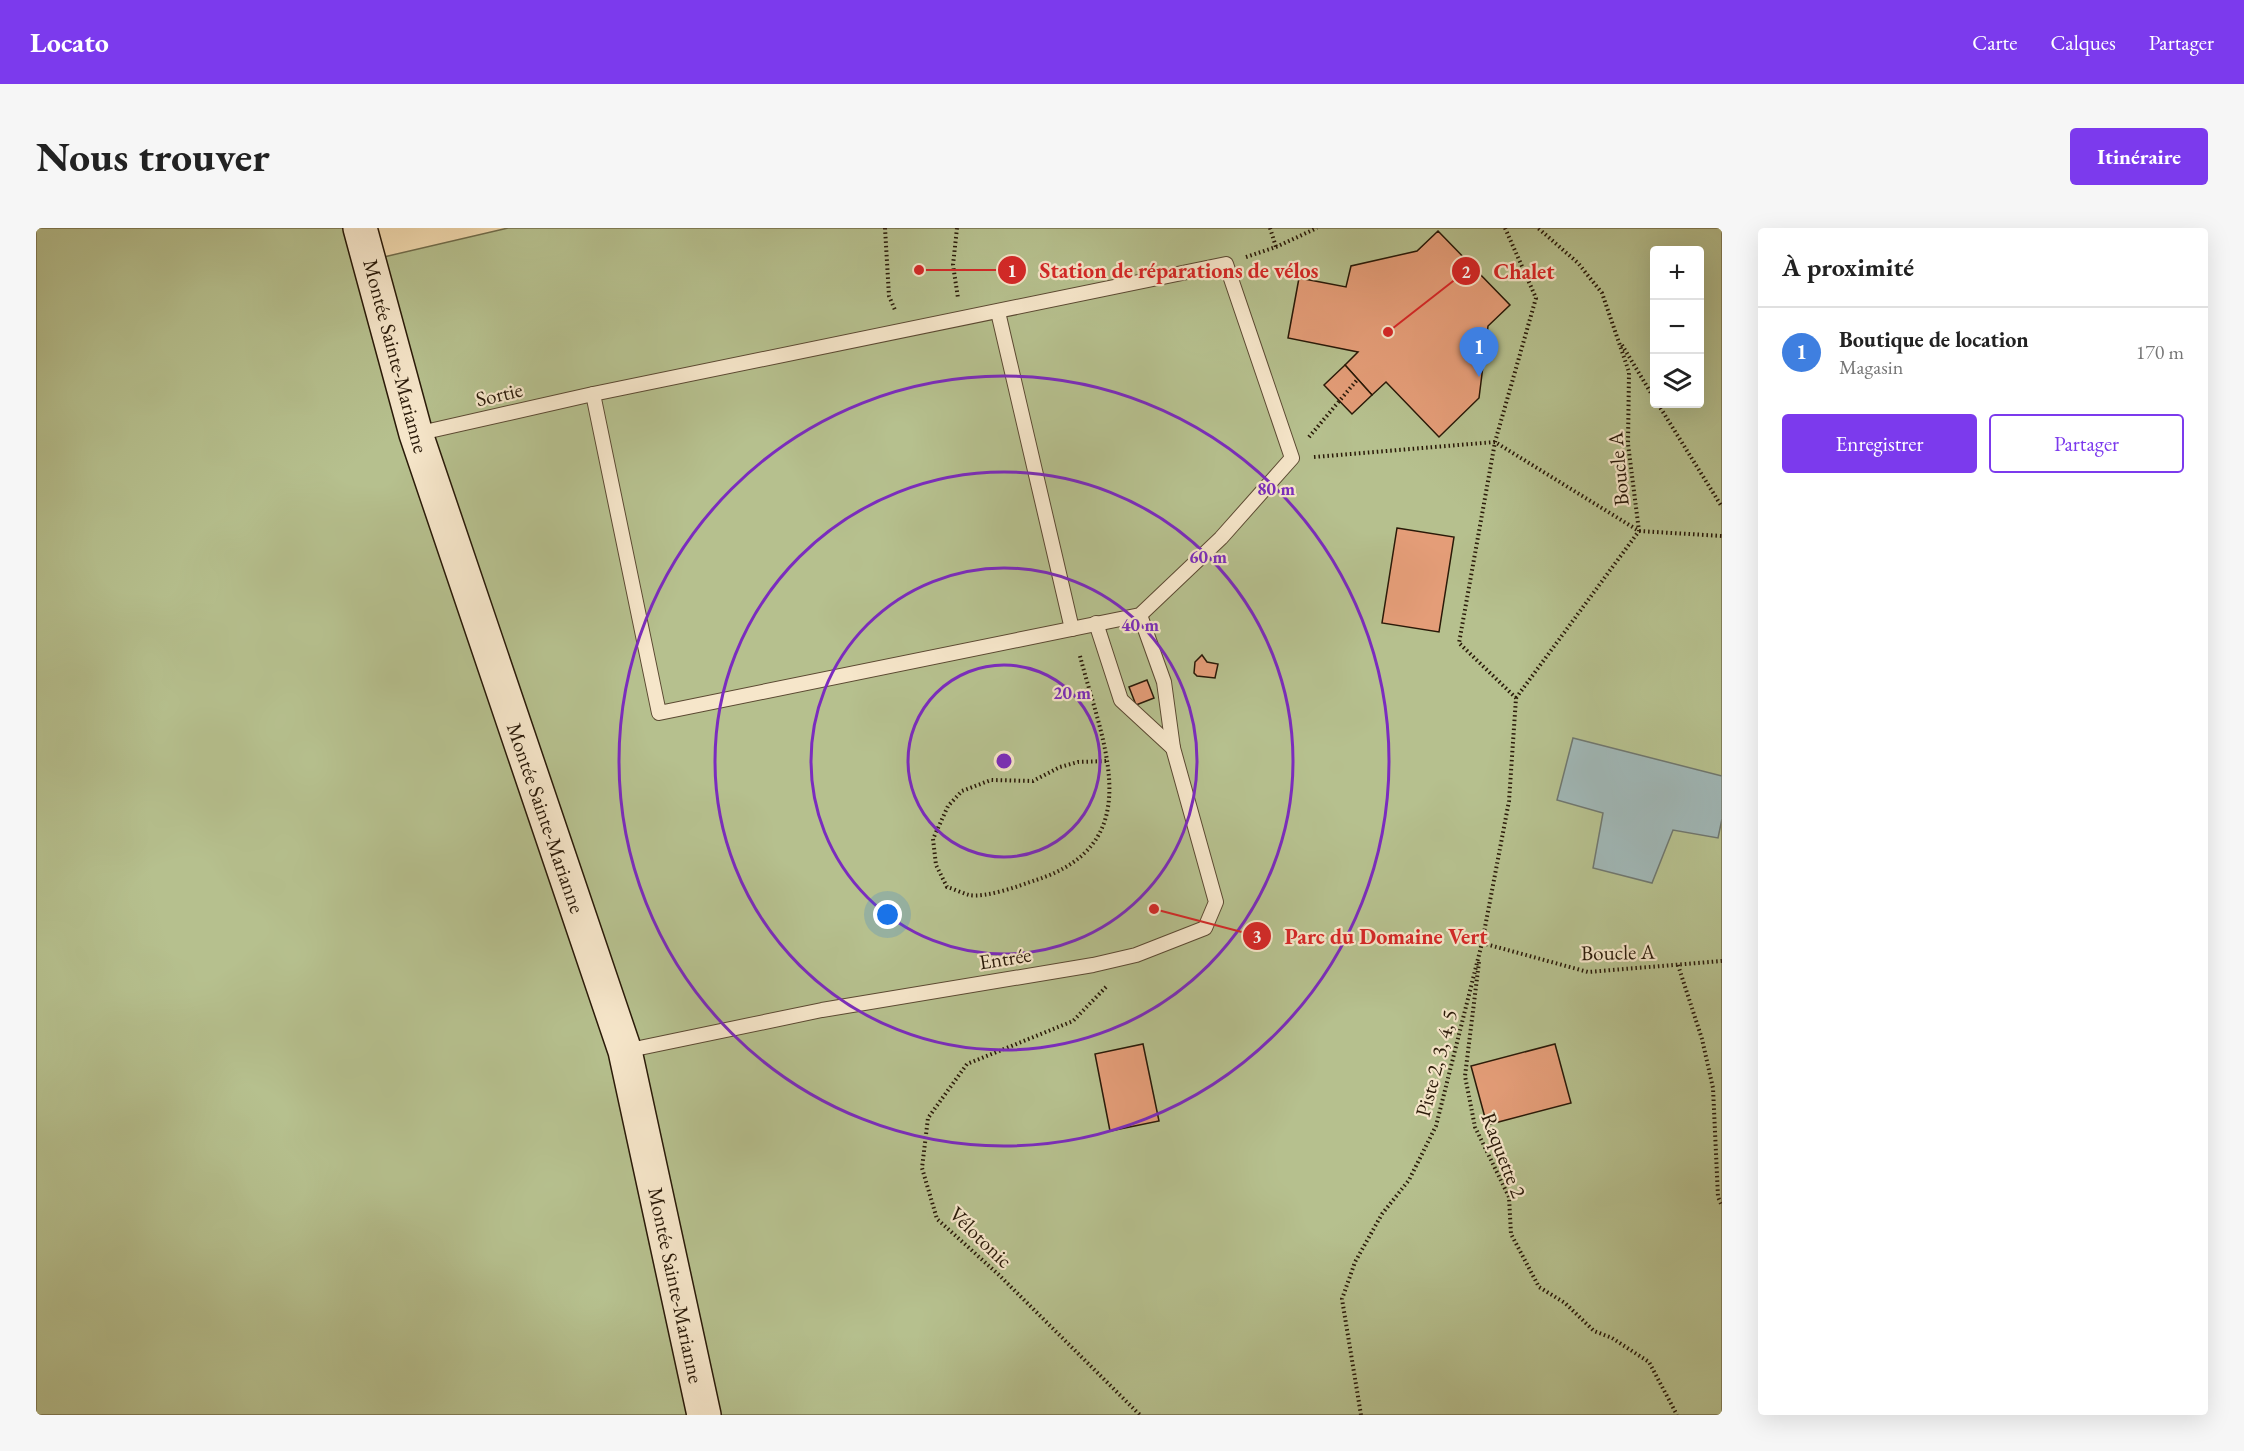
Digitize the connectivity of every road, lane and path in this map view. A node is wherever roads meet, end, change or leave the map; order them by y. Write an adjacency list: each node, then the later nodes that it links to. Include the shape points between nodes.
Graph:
1 (360, 228): 18 (street, Montée Sainte-Marianne)
2 (885, 228): 12 (path, via 889,296)
3 (957, 228): 11 (path, via 953,265)
4 (1270, 228): 8 (path)
5 (1317, 228): 8 (path)
6 (1505, 228): 19 (path, via 1536,298)
7 (1538, 228): 13 (path, Boucle A, via 1578,263 1602,293)
8 (1276, 247): 9 (path)
9 (1226, 264): 10 (lane, Sortie); 20 (lane)
10 (998, 312): 11 (lane, Sortie); 26 (lane)
11 (961, 319): 12 (lane, Sortie)
12 (904, 331): 16 (lane, Sortie)
13 (1618, 339): 15 (path); 22 (path, Boucle A, via 1629,372 1628,444)
14 (1357, 380): 20 (path)
15 (1650, 391)
16 (593, 394): 18 (lane, Sortie); 26 (lane, via 659,713)
17 (1660, 408): 21 (path)
18 (416, 434): 34 (street, Montée Sainte-Marianne)
19 (1495, 442): 20 (path); 22 (path); 27 (path, via 1459,643)
20 (1292, 459): 24 (lane, via 1221,537)
21 (1722, 507)
22 (1639, 531): 23 (path); 27 (path, Boucle A)
23 (1722, 536)
24 (1140, 615): 25 (lane); 28 (lane, Entrée, via 1164,682)
25 (1096, 623): 26 (lane); 28 (lane, via 1121,700)
26 (1072, 629): 29 (path)
27 (1516, 698): 30 (path, Piste 2, 3, 4, 5, via 1509,801)
28 (1173, 748): 31 (lane, Entrée, via 1216,902 1205,928)
29 (1108, 761): 29 (path, via 1110,790 1105,828 1091,848 1058,873 1009,889 970,895 948,886 936,865 933,839 948,806 962,790 991,780 1033,781 1078,762)
30 (1482, 943): 33 (path, Boucle A, via 1588,972); 38 (path, Piste 2, 3, 4, 5, via 1436,1126 1409,1180 1382,1214 1355,1262 1342,1299); 39 (path, Raquette 2, via 1465,1076 1475,1127 1509,1197 1511,1234 1539,1287 1565,1303 1594,1331 1649,1362)
31 (1136, 955): 34 (lane, Entrée, via 822,1010); 37 (path, Vélotonic, via 1073,1021 967,1064 928,1118 922,1168 937,1219)
32 (1722, 961): 33 (path, Boucle A)
33 (1678, 965): 35 (path, via 1713,1088 1718,1197)
34 (625, 1051): 36 (street, Montée Sainte-Marianne)
35 (1722, 1206)
36 (704, 1415)
37 (1140, 1415)
38 (1361, 1415)
39 (1677, 1415)

